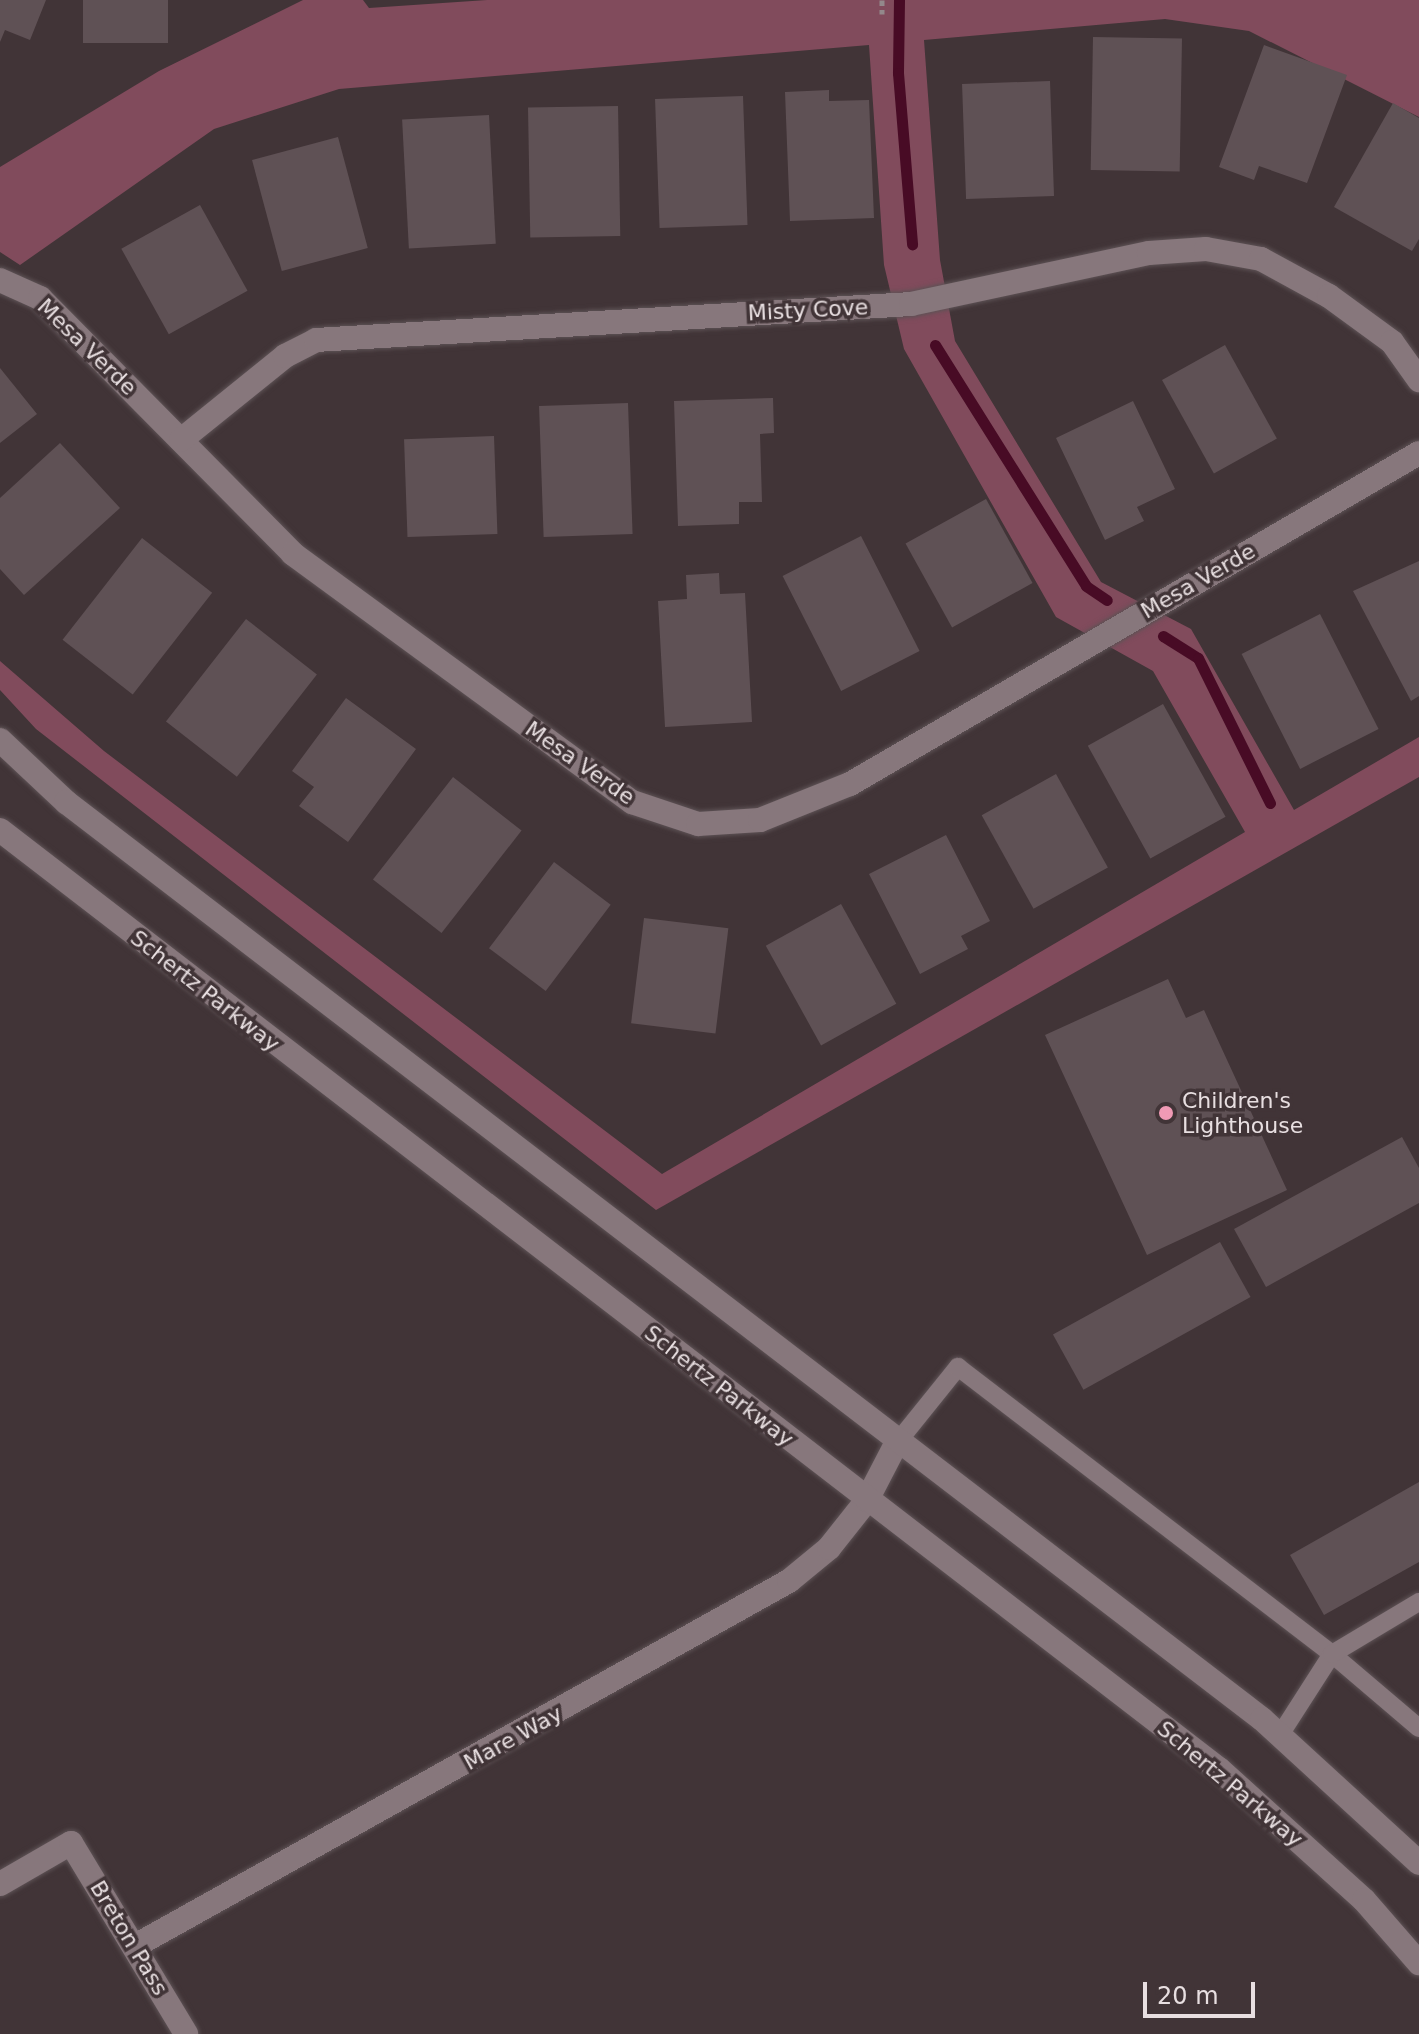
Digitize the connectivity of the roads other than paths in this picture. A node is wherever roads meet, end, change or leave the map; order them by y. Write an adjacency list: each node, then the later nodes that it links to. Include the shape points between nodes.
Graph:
1 (0, 280): 3 (street, Mesa Verde, via 40,298)
2 (1419, 380): 3 (street, Misty Cove, via 1392,342 1329,296 1261,259 1206,249 1149,253 911,304 316,340 285,356)
3 (181, 440): 4 (street, Mesa Verde, via 318,573 632,802 698,824 760,820 850,784)
4 (1419, 453)
5 (0, 740): 7 (street, via 66,802)
6 (0, 830): 8 (street, Schertz Parkway)
7 (896, 1444): 8 (street, Mare Way); 10 (lane, via 958,1367); 12 (street)
8 (867, 1500): 15 (street, Mare Way, via 829,1548 789,1581); 16 (street, Schertz Parkway, via 1219,1769 1364,1900)
9 (1419, 1602): 10 (lane)
10 (1332, 1654): 11 (lane); 12 (lane)
11 (1419, 1728)
12 (1280, 1735): 13 (street)
13 (1419, 1863)
14 (0, 1884): 15 (street, Breton Pass, via 71,1843)
15 (135, 1946): 17 (street, Breton Pass)
16 (1419, 1963)
17 (186, 2034)

